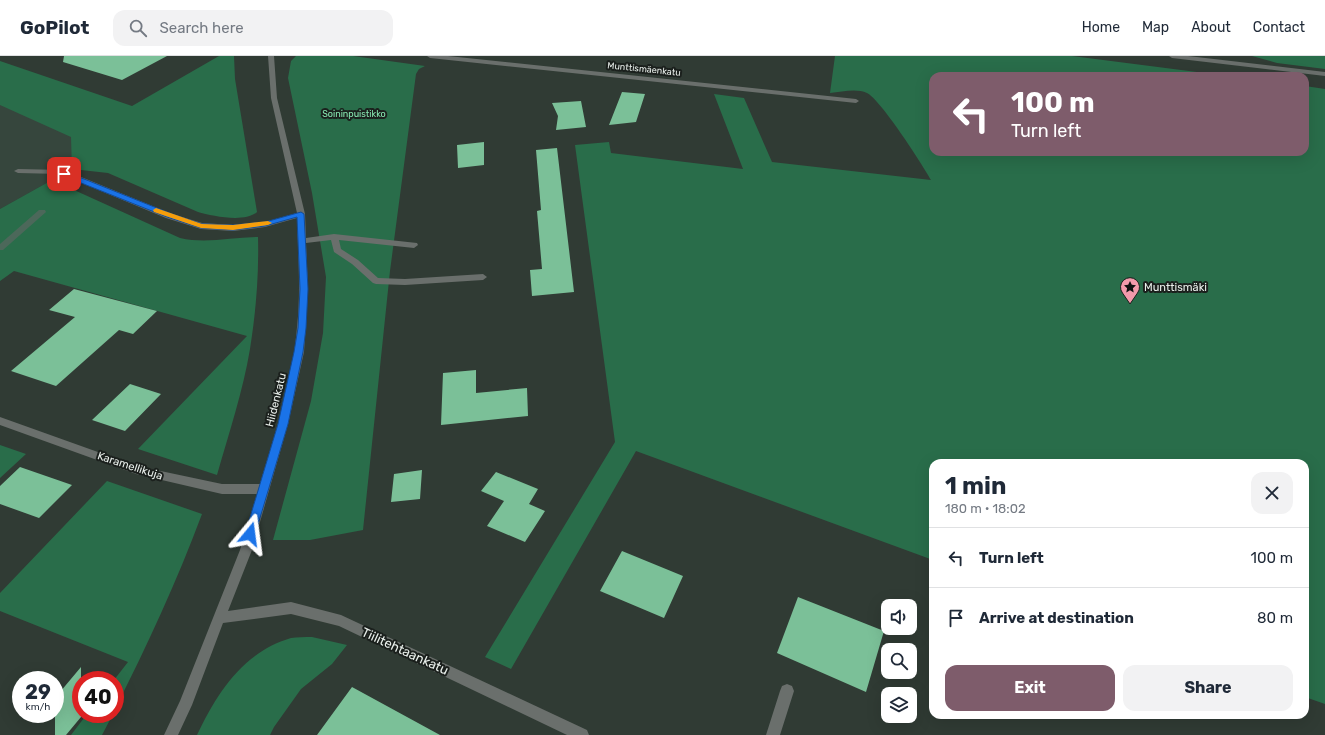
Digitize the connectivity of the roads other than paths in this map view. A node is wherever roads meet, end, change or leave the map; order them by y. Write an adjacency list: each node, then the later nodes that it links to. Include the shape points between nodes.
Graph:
1 (271, 56): 11 (street, Hiidenkatu, via 274,98)
2 (430, 56): 9 (street, Munttismäenkatu)
3 (1172, 56): 5 (street)
4 (1233, 56): 5 (street)
5 (1241, 64): 6 (street)
6 (1308, 72)
7 (1309, 72): 8 (street)
8 (1325, 74)
9 (856, 101)
10 (18, 171): 11 (street, via 61,172 169,216 201,226 233,228 260,225)
11 (301, 214): 13 (street, Hiidenkatu)
12 (334, 237): 13 (street); 14 (street); 15 (street, via 337,250 376,281 404,282)
13 (302, 241): 17 (street, Hiidenkatu, via 302,328 283,424)
14 (414, 245)
15 (483, 277)
16 (0, 421): 17 (street, Karamellikuja, via 136,470 222,489)
17 (264, 489): 18 (street, Hiidenkatu, via 246,550)
18 (219, 618): 20 (street, Hiidenkatu); 21 (street, Tiilitehtaankatu, via 291,608 341,621)
19 (788, 691): 22 (street)
20 (171, 735)
21 (582, 735)
22 (773, 735)

